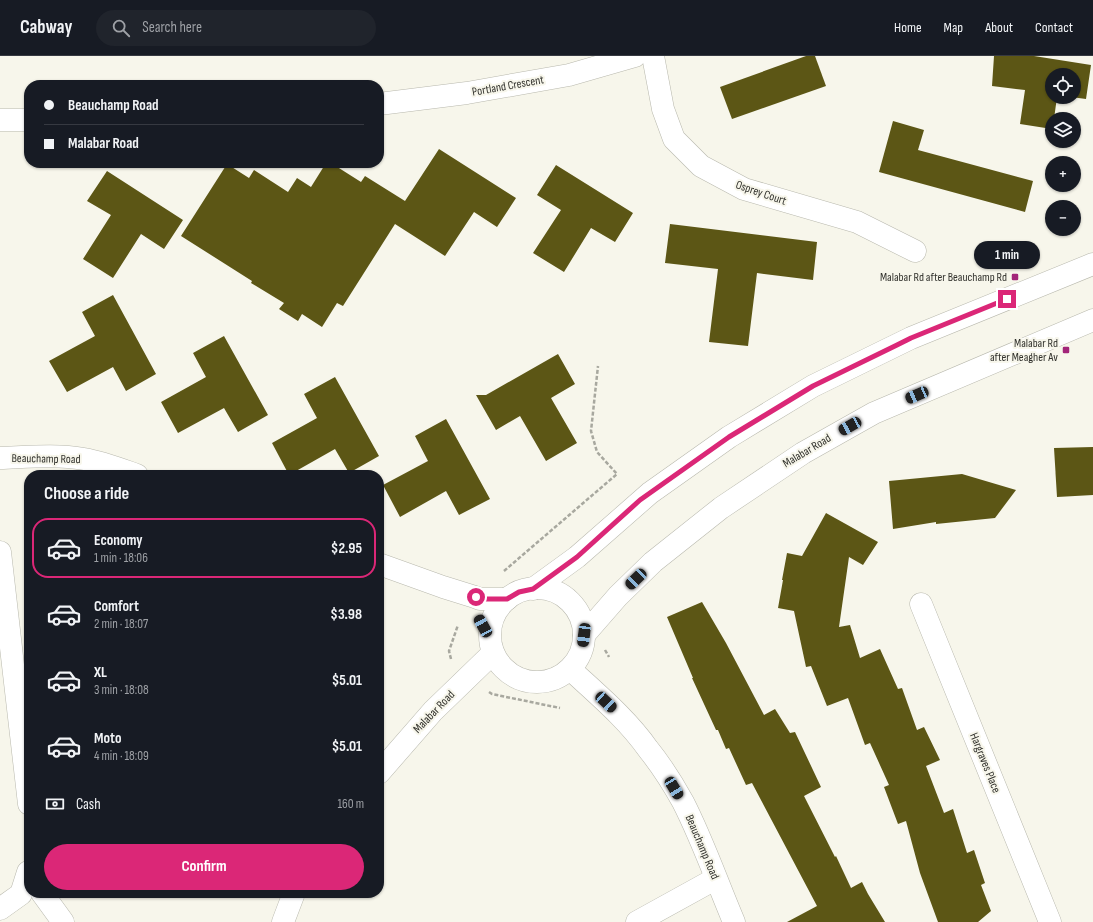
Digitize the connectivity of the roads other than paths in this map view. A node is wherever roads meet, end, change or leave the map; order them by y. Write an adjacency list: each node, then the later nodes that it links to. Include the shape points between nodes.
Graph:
1 (635, 56): 3 (street, Portland Crescent, via 568,75 466,93)
2 (653, 56): 6 (street, Osprey Court, via 663,109 674,139 701,166 744,189 858,222)
3 (384, 103)
4 (0, 120): 5 (street)
5 (24, 120)
6 (915, 251)
7 (1093, 264): 14 (street, via 911,338 813,386 729,437 650,493 577,557)
8 (1093, 320): 17 (street, Malabar Road, via 874,413 803,452 721,508 653,562 618,596)
9 (0, 458): 10 (street, Beauchamp Road, via 59,456 103,463)
10 (123, 470)
11 (0, 552): 20 (street)
12 (384, 566): 13 (street)
13 (443, 587): 15 (street, via 480,599); 18 (street, via 476,613)
14 (533, 589): 15 (street, via 519,592); 17 (street, via 546,589 569,600 582,622)
15 (507, 599): 18 (street, via 497,610 491,623)
16 (921, 604): 31 (street, Hargraves Place)
17 (584, 635): 19 (street, via 578,659)
18 (491, 646): 19 (street, via 501,666 513,676 527,682 543,682 558,677); 21 (street, Malabar Road)
19 (570, 669): 22 (street, Beauchamp Road, via 616,712 648,748 682,800)
20 (24, 761)
21 (384, 767)
22 (715, 879): 29 (street); 30 (street, Beauchamp Road)
23 (24, 886): 26 (street, via 21,894)
24 (46, 898): 27 (street)
25 (292, 898): 28 (street)
26 (0, 909)
27 (63, 922)
28 (283, 922)
29 (637, 922)
30 (734, 922)
31 (1050, 922)

